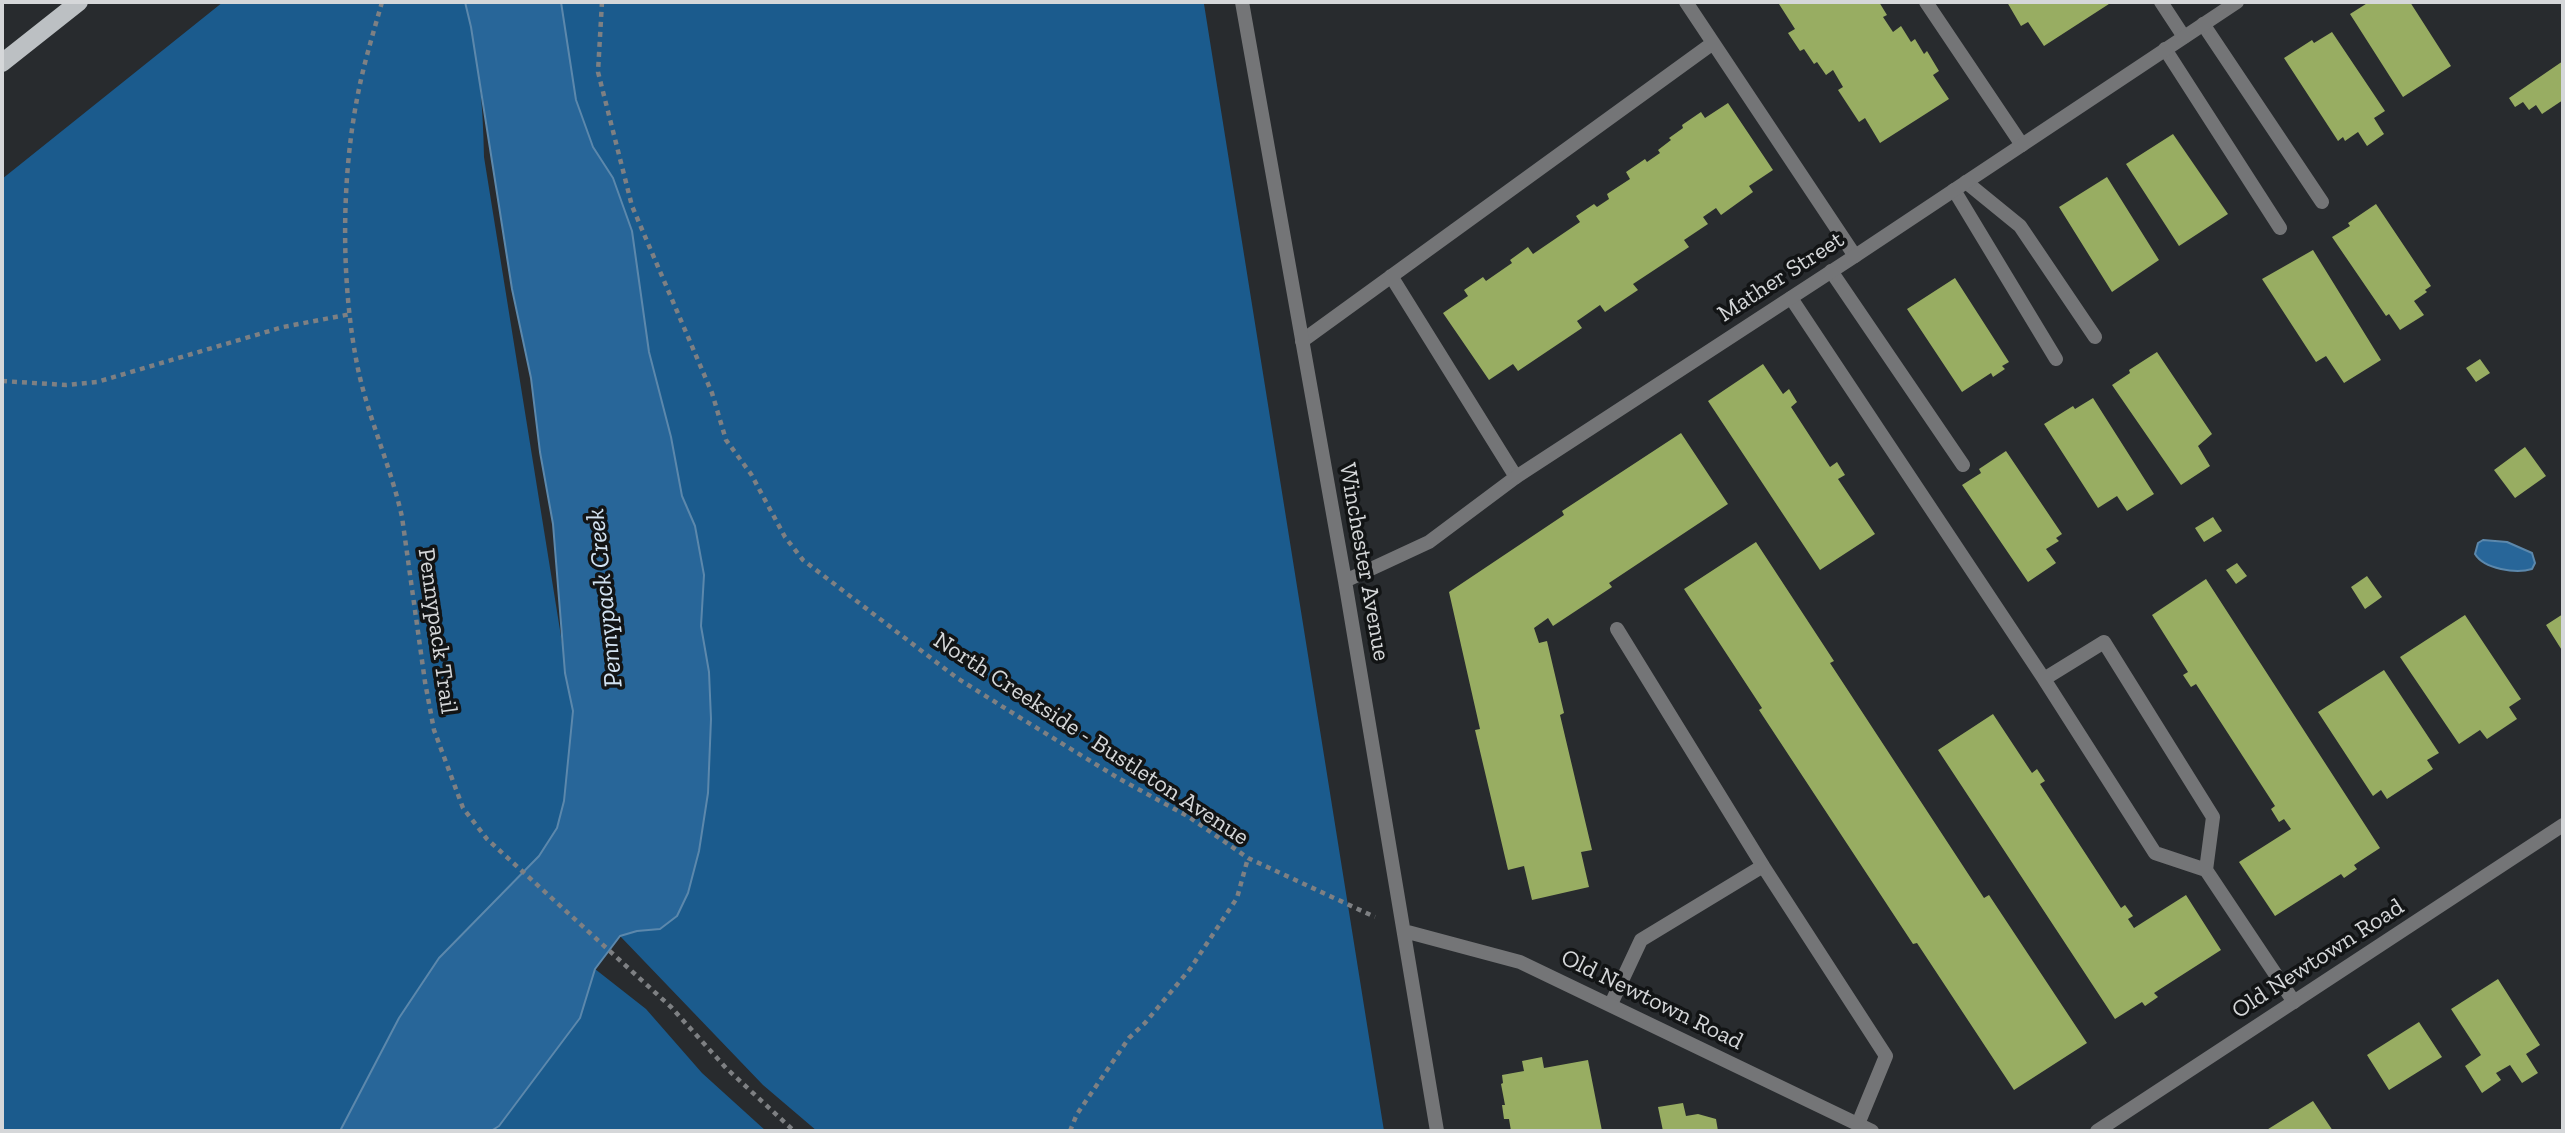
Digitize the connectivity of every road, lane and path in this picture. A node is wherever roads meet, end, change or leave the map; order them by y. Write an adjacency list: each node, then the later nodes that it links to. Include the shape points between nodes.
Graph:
1 (79, 2): 13 (main road)
2 (382, 2): 22 (path, Pennypack Trail, via 357,100 348,168)
3 (602, 2): 33 (path, North Creekside - Bustleton Avenue, via 598,72 632,206 712,393 726,440 751,474 785,537 803,560 957,678 1189,817)
4 (1242, 2): 24 (street, Winchester Avenue)
5 (1686, 2): 11 (street)
6 (1926, 2): 14 (street)
7 (2161, 2): 10 (street)
8 (2237, 2): 9 (street, Mather Street)
9 (2203, 24): 10 (street, Mather Street); 16 (street)
10 (2184, 37): 12 (street, Mather Street)
11 (1713, 43): 18 (street); 20 (street)
12 (2165, 49): 14 (street, Mather Street); 17 (street)
13 (2, 63)
14 (2022, 145): 15 (street, Mather Street)
15 (1960, 186): 18 (street, Mather Street); 23 (street, via 2020,226); 25 (street, via 1988,250)
16 (2322, 202)
17 (2280, 228)
18 (1855, 256): 19 (street, Mather Street)
19 (1831, 271): 21 (street, Mather Street); 27 (street)
20 (1391, 276): 24 (street); 28 (street)
21 (1791, 298): 28 (street, Mather Street); 31 (street)
22 (351, 314): 26 (path, via 273,330 97,382); 40 (path, Pennypack Trail, via 360,377 402,517 434,730 463,808 487,839 671,1007 726,1068)
23 (2095, 337)
24 (1303, 341): 29 (street, Winchester Avenue)
25 (2056, 359)
26 (2, 381)
27 (1963, 465)
28 (1516, 477): 29 (street, Mather Street, via 1429,542)
29 (1345, 581): 36 (street, Winchester Avenue)
30 (1617, 629): 34 (street)
31 (2044, 679): 35 (street, via 2155,853); 35 (street, via 2104,642 2213,817)
32 (2563, 825): 37 (street, Old Newtown Road)
33 (1248, 858): 36 (path); 41 (path, North Creekside - Bustleton Avenue, via 1237,898 1190,969 1129,1038)
34 (1763, 866): 38 (street, via 1641,940); 39 (street, via 1886,1056)
35 (2206, 870): 37 (street)
36 (1404, 931): 38 (street, Old Newtown Road, via 1520,962); 42 (street, Winchester Avenue)
37 (2294, 1002): 44 (street, Old Newtown Road)
38 (1611, 1004): 39 (street, Old Newtown Road)
39 (1858, 1124): 43 (street, Old Newtown Road)
40 (794, 1131)
41 (1070, 1131)
42 (1437, 1131)
43 (1872, 1131)
44 (2097, 1131)

